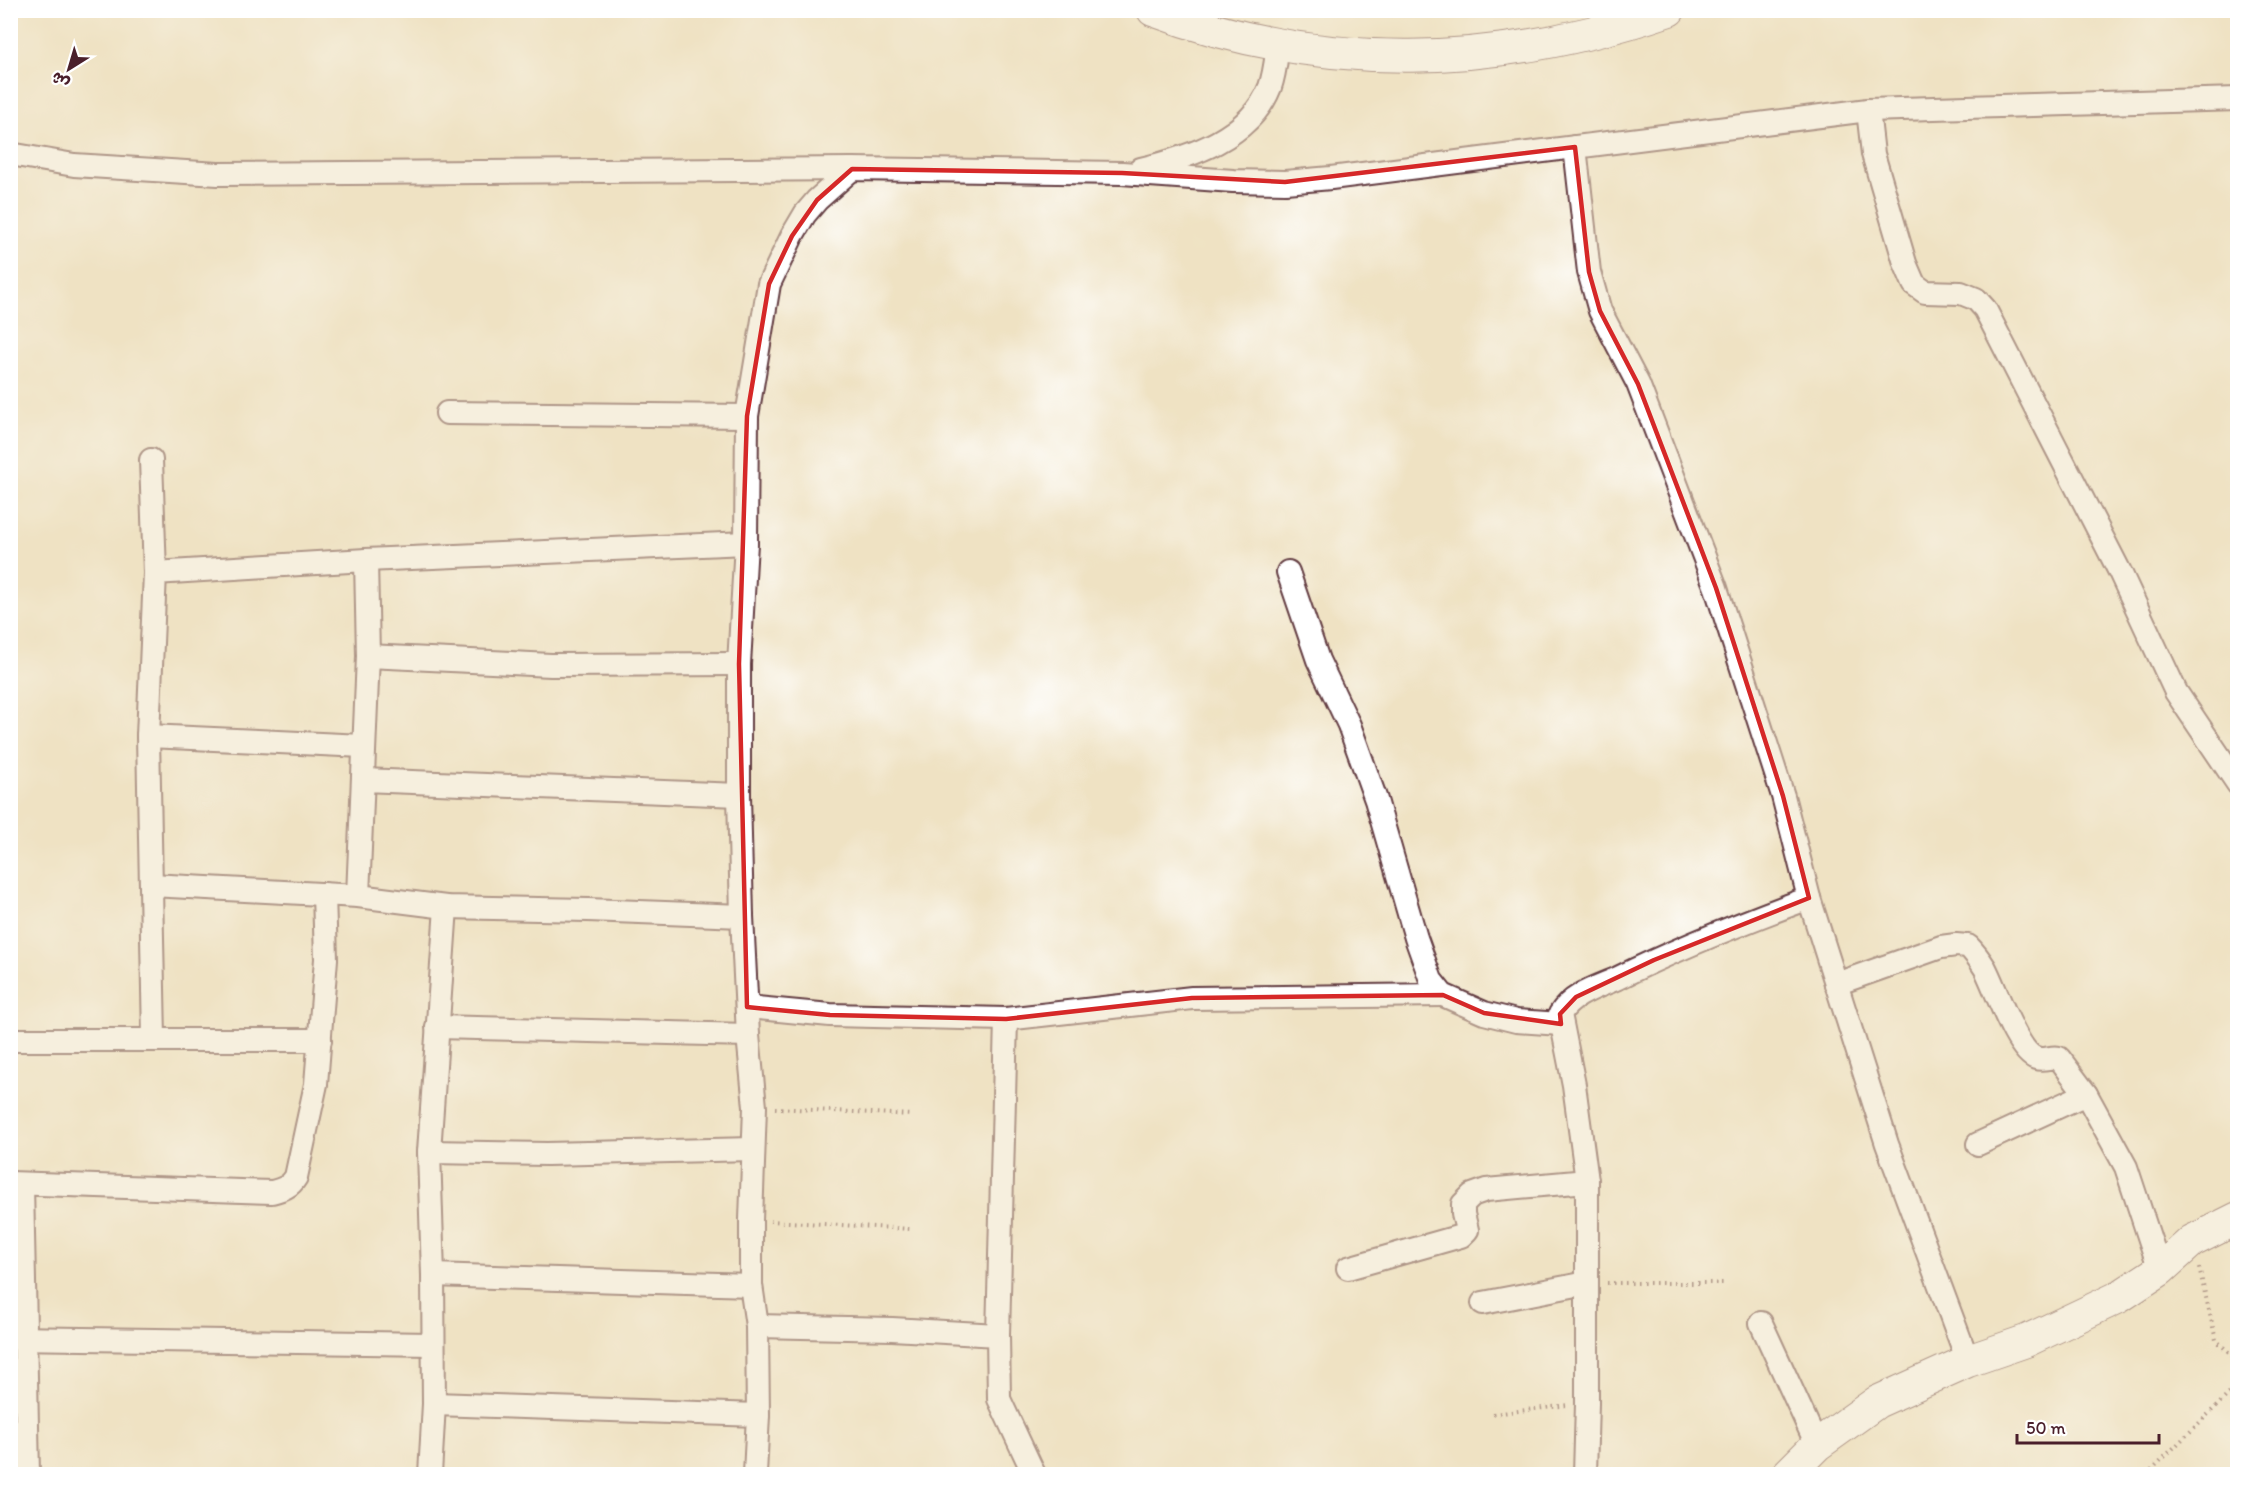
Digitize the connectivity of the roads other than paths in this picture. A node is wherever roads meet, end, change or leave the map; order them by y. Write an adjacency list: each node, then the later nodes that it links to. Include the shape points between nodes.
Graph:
1 (1153, 10): 3 (street, via 1227,34)
2 (1669, 10): 3 (street, via 1621,27 1509,50 1394,57)
3 (1278, 45): 9 (street, via 1270,87 1240,128 1185,156)
4 (2238, 99): 5 (street)
5 (1868, 110): 6 (street); 22 (street, via 1873,154 1914,284 1925,292 1961,293 1976,299 1985,309 2120,572 2176,692)
6 (1575, 147): 9 (street, via 1285,182); 27 (street, via 1589,272 1600,311 1638,384 1716,588 1783,796)
7 (10, 154): 8 (street, via 74,165 218,174)
8 (852, 169): 9 (street); 11 (street, via 805,214 769,284)
9 (1122, 173)
10 (447, 413): 11 (street)
11 (747, 416): 13 (street)
12 (151, 459): 16 (street)
13 (746, 543): 14 (street); 18 (street)
14 (366, 561): 16 (street); 17 (street)
15 (1288, 572): 31 (street, via 1318,660 1349,724 1376,800 1431,980)
16 (155, 573): 19 (street)
17 (368, 656): 18 (street, via 551,665); 20 (street)
18 (739, 664): 23 (street)
19 (148, 736): 20 (street); 24 (street)
20 (363, 746): 21 (street)
21 (363, 780): 23 (street); 26 (street)
22 (2238, 784)
23 (739, 795): 29 (street)
24 (151, 885): 25 (street); 37 (street)
25 (324, 894): 26 (street); 39 (street, via 326,959)
26 (358, 896): 28 (street)
27 (1809, 898): 30 (street); 34 (street, via 1654,960 1576,998 1564,1006)
28 (446, 907): 29 (street); 35 (street)
29 (742, 916): 32 (street)
30 (1836, 984): 40 (street, via 1941,947 1968,946 1979,958 2006,1018 2029,1053 2040,1059 2060,1058); 58 (street, via 1887,1144)
31 (1443, 995): 33 (street, via 1192,998); 34 (street, via 1506,1019)
32 (747, 1007): 33 (street, via 830,1015); 36 (street)
33 (1006, 1019): 55 (street)
34 (1561, 1024): 44 (street)
35 (437, 1027): 36 (street); 43 (street)
36 (748, 1035): 42 (street, via 755,1107)
37 (154, 1039): 38 (street); 39 (street)
38 (10, 1040)
39 (320, 1040): 45 (street, via 316,1084 296,1178 284,1189 272,1192)
40 (2086, 1094): 41 (street); 48 (street, via 2126,1167)
41 (1978, 1144)
42 (753, 1149): 43 (street, via 547,1154); 51 (street)
43 (429, 1152): 49 (street)
44 (1587, 1181): 47 (street, via 1486,1190 1472,1195 1463,1204 1467,1230 1461,1236); 50 (street)
45 (16, 1184): 56 (street)
46 (2238, 1218): 48 (street, via 2192,1241)
47 (1348, 1268)
48 (2160, 1270): 58 (street, via 2120,1297 2068,1322)
49 (433, 1275): 51 (street); 57 (street)
50 (1587, 1283): 52 (street); 66 (street)
51 (751, 1285): 54 (street)
52 (1483, 1303)
53 (1761, 1323): 61 (street)
54 (757, 1326): 55 (street); 60 (street)
55 (998, 1335): 65 (street, via 999,1399)
56 (18, 1337): 57 (street); 62 (street)
57 (433, 1344): 59 (street)
58 (1968, 1361): 61 (street, via 1876,1402)
59 (434, 1404): 60 (street); 63 (street)
60 (758, 1415): 64 (street)
61 (1817, 1444): 67 (street)
62 (28, 1474)
63 (430, 1474)
64 (755, 1474)
65 (1034, 1474)
66 (1585, 1474)
67 (1788, 1474)

